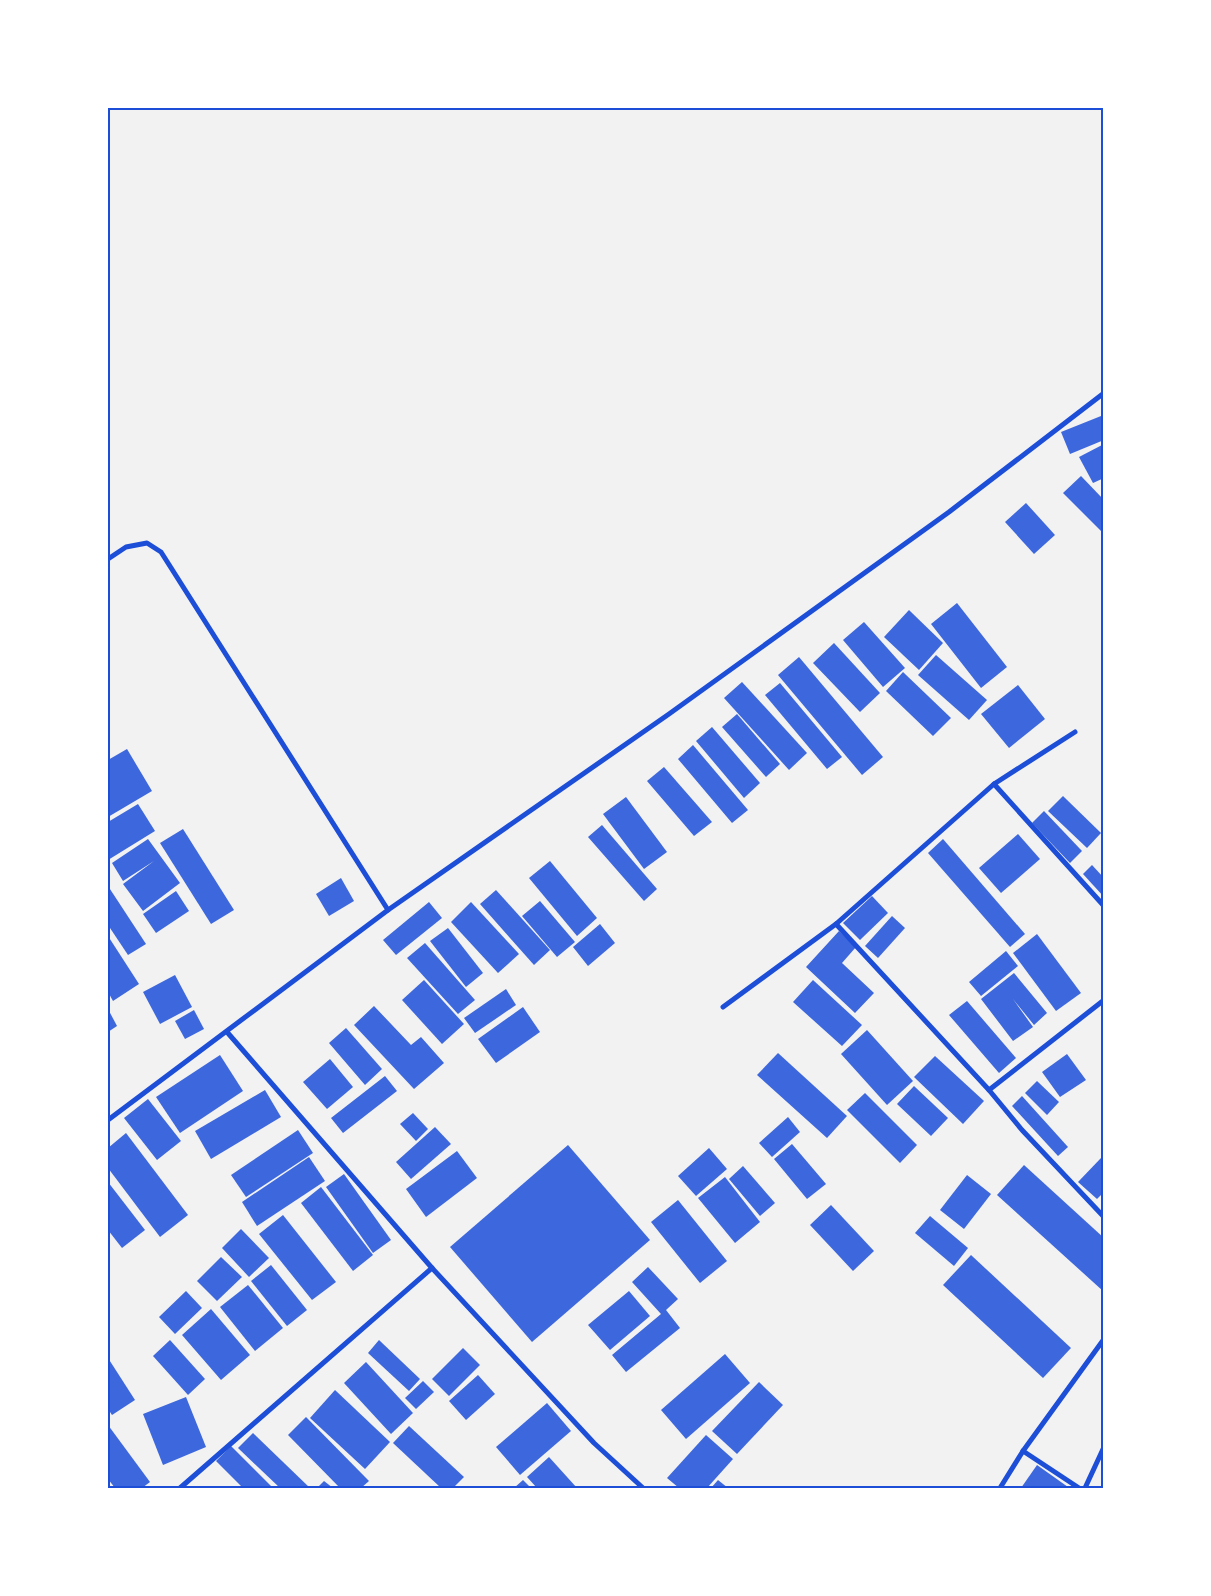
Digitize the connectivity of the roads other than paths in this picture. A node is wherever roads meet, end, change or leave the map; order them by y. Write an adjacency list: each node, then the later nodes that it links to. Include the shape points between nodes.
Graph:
1 (1104, 393): 6 (street, via 949,512 669,714)
2 (108, 559): 6 (street, via 126,547 147,543 161,552)
3 (1074, 732): 4 (street)
4 (994, 784): 5 (street); 7 (street)
5 (1104, 906)
6 (388, 910): 10 (street)
7 (836, 924): 9 (street); 11 (street)
8 (1104, 1000): 11 (street)
9 (722, 1007)
10 (227, 1032): 12 (street); 14 (street)
11 (989, 1090): 13 (street)
12 (108, 1120)
13 (1104, 1217)
14 (432, 1268): 18 (street); 19 (street, via 594,1443)
15 (1104, 1339): 17 (street)
16 (1104, 1447): 22 (street)
17 (1024, 1451): 20 (street); 21 (street)
18 (180, 1488)
19 (643, 1488)
20 (1000, 1488)
21 (1079, 1488)
22 (1085, 1488)

